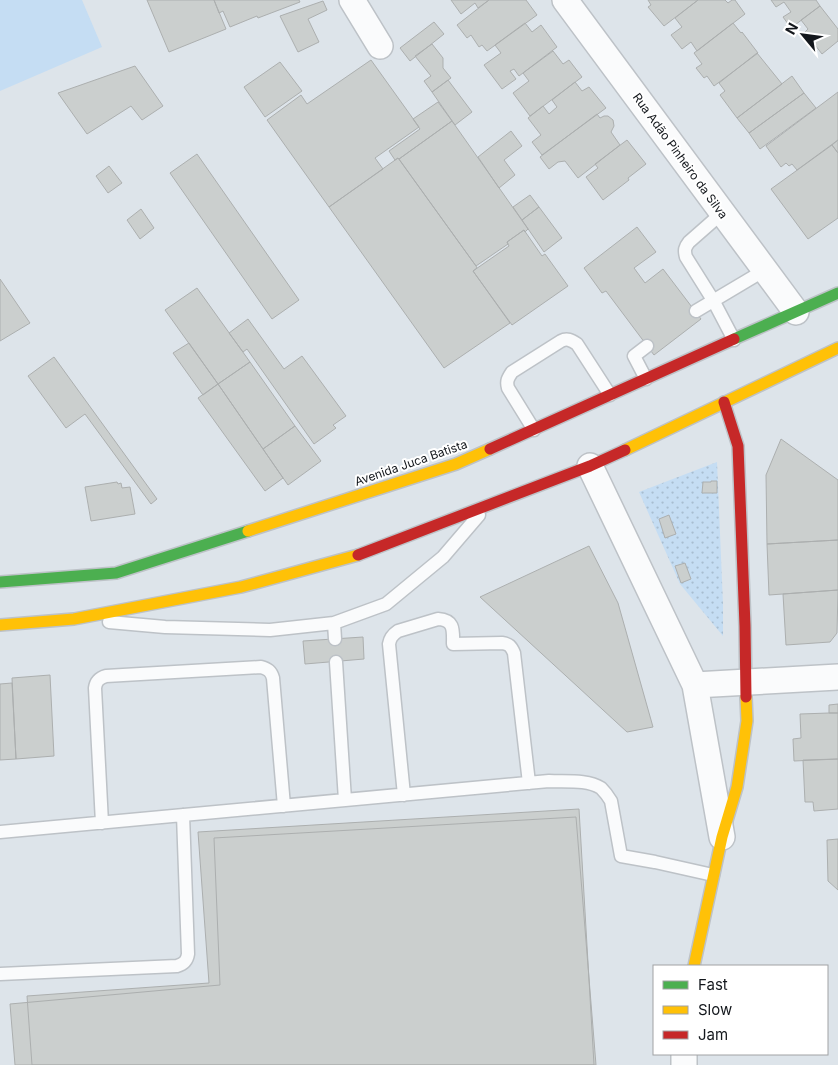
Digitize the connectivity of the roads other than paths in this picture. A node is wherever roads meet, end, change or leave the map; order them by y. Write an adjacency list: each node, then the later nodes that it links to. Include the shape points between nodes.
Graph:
1 (352, 0): 3 (street)
2 (565, 0): 4 (street, Rua Adão Pinheiro da Silva)
3 (380, 46)
4 (722, 212): 5 (street, Rua Adão Pinheiro da Silva); 7 (lane, via 689,242 685,252)
5 (765, 270): 7 (lane); 9 (street, Rua Adão Pinheiro da Silva)
6 (838, 292): 9 (main road, Avenida Juca Batista)
7 (712, 300): 8 (lane); 10 (lane)
8 (696, 311)
9 (796, 312): 10 (main road, Avenida Juca Batista)
10 (734, 340): 13 (main road, Avenida Juca Batista)
11 (647, 346): 13 (lane, via 634,356)
12 (838, 348): 15 (main road)
13 (646, 379): 14 (main road, Avenida Juca Batista)
14 (610, 395): 16 (main road, Avenida Juca Batista); 16 (lane, via 577,344 572,340 561,341 508,377 508,388)
15 (724, 402): 17 (main road); 26 (main road, via 738,446)
16 (534, 430): 19 (main road, Avenida Juca Batista, via 456,464 116,573)
17 (590, 466): 18 (main road); 27 (street)
18 (487, 505): 20 (main road, via 358,555 250,584); 21 (lane, via 443,557 386,604)
19 (0, 582)
20 (74, 618): 21 (lane, via 165,627 270,630); 22 (main road)
21 (334, 623): 23 (lane)
22 (0, 625)
23 (336, 639)
24 (336, 662): 30 (lane)
25 (838, 677): 26 (street)
26 (746, 682): 27 (street); 35 (main road, via 748,721 737,787)
27 (696, 685): 35 (street)
28 (529, 783): 29 (lane); 29 (lane, via 512,648 502,642 454,644 450,623 438,619 398,632 390,638); 36 (lane, via 579,782 600,788 611,801 621,856)
29 (404, 794): 30 (lane)
30 (345, 800): 31 (lane)
31 (284, 806): 32 (lane); 33 (lane, via 273,678 267,668 106,676 96,682 95,688)
32 (183, 815): 33 (lane); 38 (lane, via 188,954 183,964)
33 (102, 822): 34 (lane)
34 (0, 832)
35 (722, 837): 36 (main road)
36 (713, 875): 37 (main road)
37 (694, 965)
38 (0, 974)

